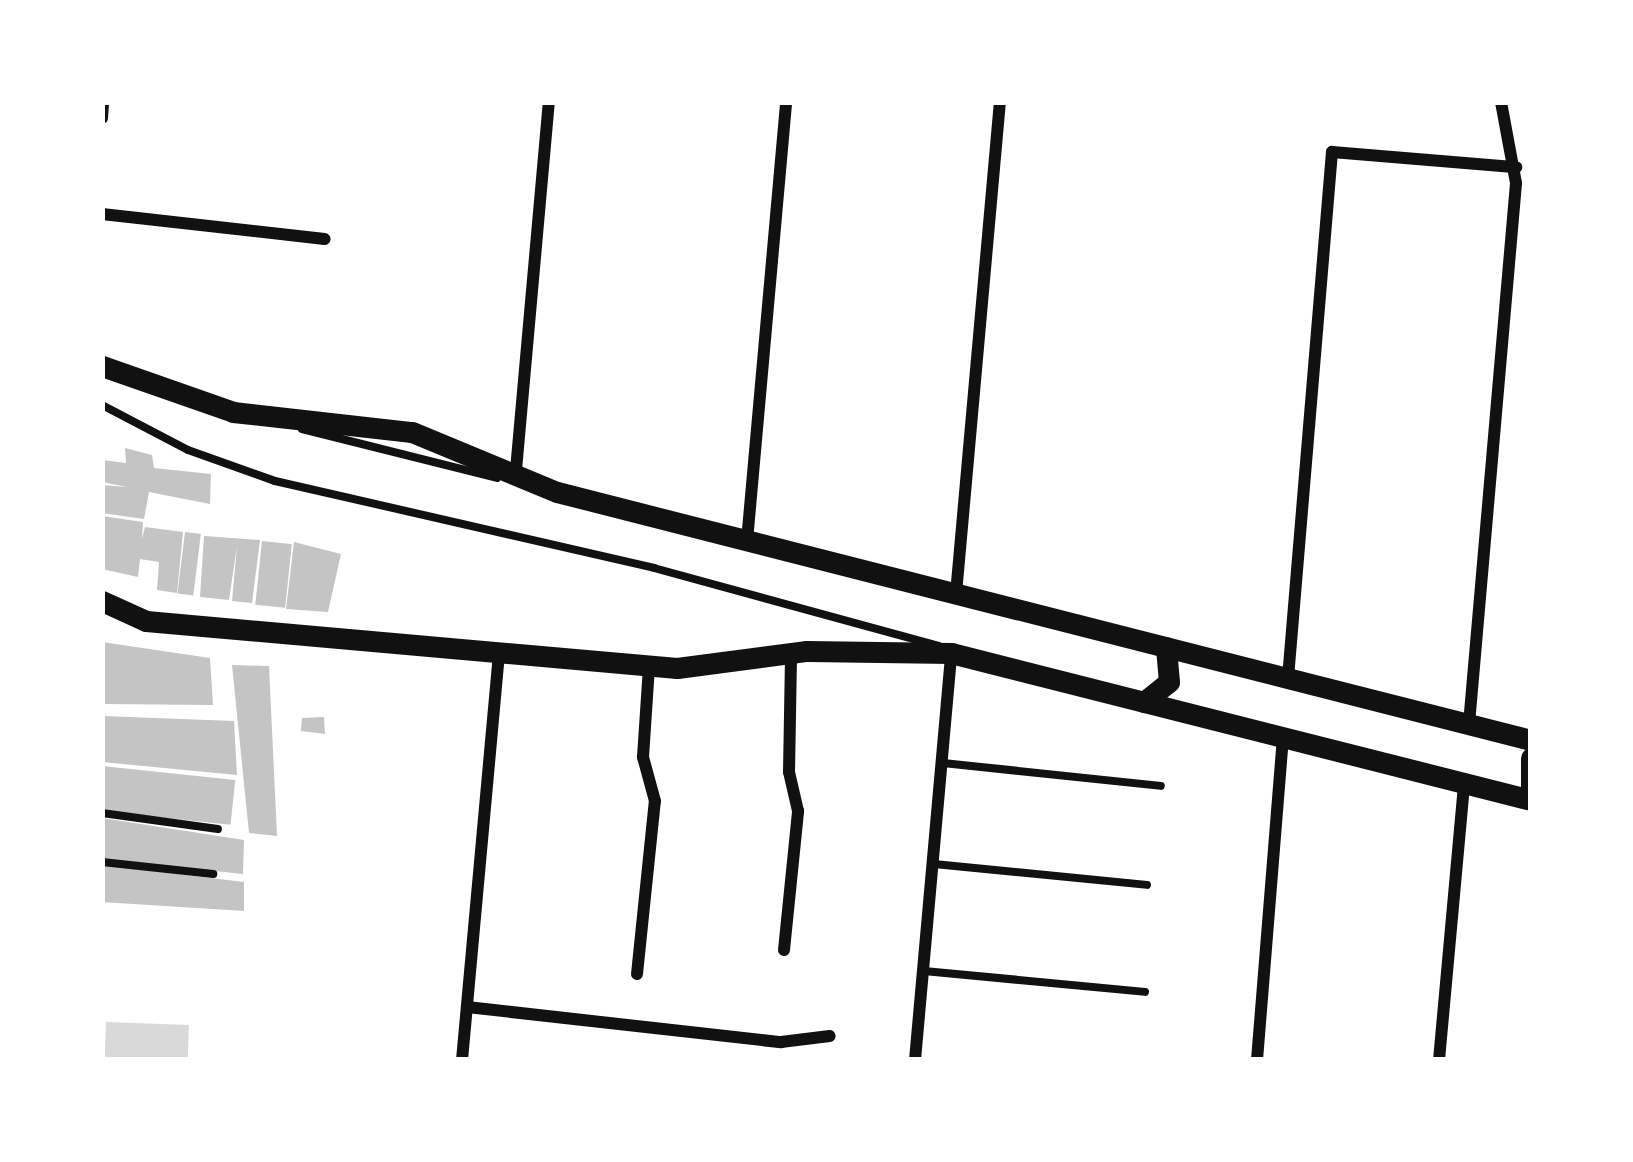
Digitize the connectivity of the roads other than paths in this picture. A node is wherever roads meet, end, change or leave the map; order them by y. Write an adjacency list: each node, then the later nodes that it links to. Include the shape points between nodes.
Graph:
1 (103, 102): 6 (street)
2 (549, 102): 13 (street)
3 (786, 102): 15 (street)
4 (1000, 102): 16 (street)
5 (1501, 102): 7 (street)
6 (102, 118)
7 (1516, 167): 25 (street, via 1332,152); 27 (street)
8 (102, 214): 9 (street)
9 (325, 238)
10 (102, 366): 12 (main road)
11 (102, 405): 23 (lane, via 188,450 275,481 654,568 924,638)
12 (233, 412): 13 (main road, via 412,432); 14 (lane)
13 (516, 470): 14 (main road)
14 (557, 492): 15 (main road)
15 (747, 541): 16 (main road)
16 (956, 594): 20 (main road)
17 (102, 601): 19 (main road)
18 (102, 616): 19 (street)
19 (146, 621): 21 (main road)
20 (1166, 647): 25 (main road); 26 (main road, via 1169,682)
21 (499, 653): 24 (main road); 45 (street)
22 (791, 653): 23 (main road); 24 (main road); 41 (street, via 789,772 798,811)
23 (951, 653): 26 (main road); 31 (street)
24 (649, 666): 43 (street, via 643,757 655,801)
25 (1288, 678): 27 (main road)
26 (1144, 702): 28 (main road)
27 (1469, 724): 29 (main road)
28 (1283, 737): 32 (main road); 49 (street)
29 (1531, 740)
30 (1531, 758): 34 (main road)
31 (941, 763): 33 (lane); 38 (street)
32 (1464, 783): 34 (main road); 50 (street)
33 (1162, 786)
34 (1531, 796)
35 (102, 813): 36 (lane)
36 (218, 829)
37 (102, 862): 39 (lane)
38 (932, 863): 40 (lane); 42 (street)
39 (213, 874)
40 (1147, 885)
41 (784, 950)
42 (923, 971): 44 (lane); 48 (street)
43 (637, 974)
44 (1145, 992)
45 (466, 1007): 46 (street, via 782,1042); 47 (street)
46 (830, 1036)
47 (462, 1060)
48 (915, 1060)
49 (1257, 1060)
50 (1439, 1060)

